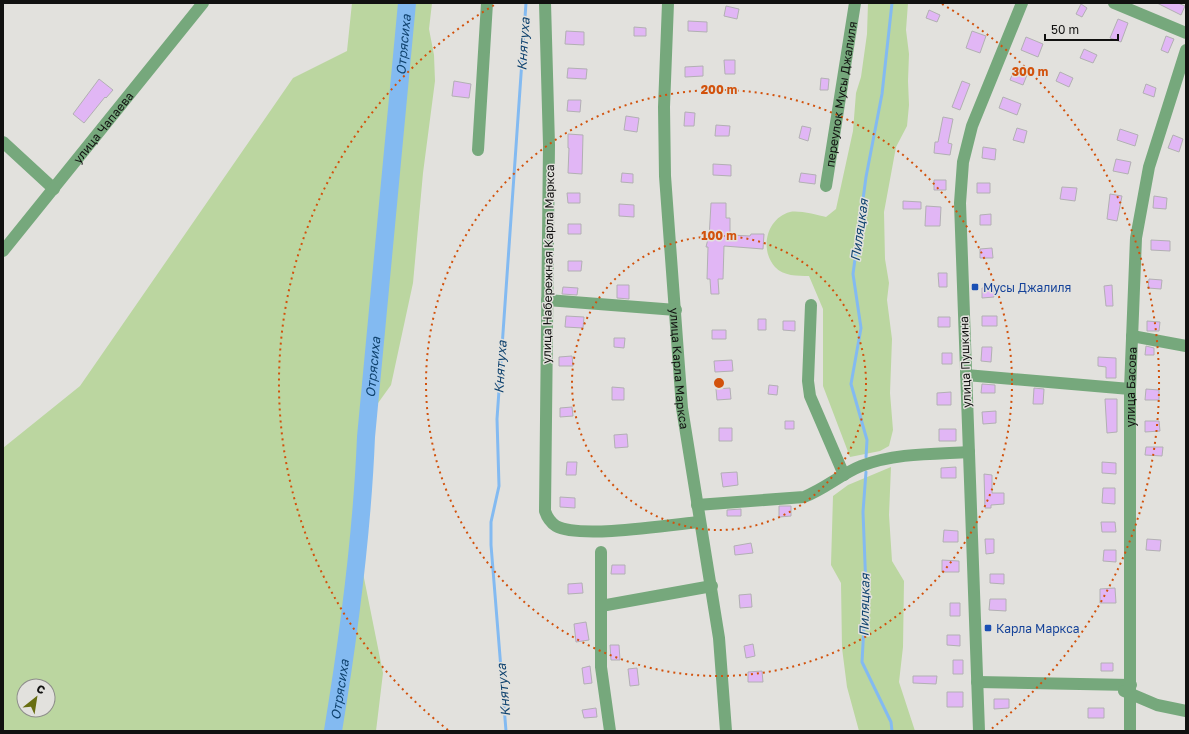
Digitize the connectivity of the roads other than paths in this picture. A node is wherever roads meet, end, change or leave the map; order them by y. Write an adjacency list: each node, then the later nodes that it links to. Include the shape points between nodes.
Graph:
1 (203, 3): 13 (street, улица Чапаева)
2 (487, 3): 11 (street)
3 (545, 3): 15 (street, улица Набережная Карла Маркса, via 549,145)
4 (668, 3): 17 (street, улица Карла Маркса, via 664,142)
5 (855, 3): 12 (street, переулок Мусы Джалиля)
6 (1022, 3): 20 (street, улица Пушкина, via 972,126 962,162 960,202)
7 (1114, 3): 8 (street)
8 (1186, 33)
9 (1186, 50): 18 (street, улица Басова, via 1162,122 1143,194 1136,238)
10 (3, 142): 13 (street)
11 (478, 150)
12 (826, 186)
13 (54, 189): 14 (street, улица Чапаева)
14 (3, 251)
15 (547, 300): 17 (street); 25 (street, улица Набережная Карла Маркса, via 544,501 545,511 551,523 563,529 581,532)
16 (811, 305): 23 (street, via 808,381 810,396)
17 (676, 310): 24 (street, улица Карла Маркса, via 682,408)
18 (1132, 336): 19 (street); 21 (street, улица Басова)
19 (1186, 346)
20 (966, 375): 21 (street); 22 (street, улица Пушкина)
21 (1130, 389): 30 (street, улица Басова)
22 (968, 452): 23 (street, via 892,458 861,466); 29 (street, улица Пушкина)
23 (844, 475): 24 (street, via 804,497)
24 (697, 504): 25 (street, улица Карла Маркса)
25 (699, 522): 27 (street, улица Карла Маркса)
26 (601, 552): 28 (street)
27 (712, 586): 28 (street); 33 (street, улица Карла Маркса)
28 (601, 606): 32 (street, via 601,681)
29 (977, 682): 30 (street, via 1113,685); 34 (street, улица Пушкина)
30 (1131, 689): 31 (street, via 1157,705); 35 (street, улица Басова)
31 (1186, 711)
32 (610, 731)
33 (726, 731)
34 (979, 731)
35 (1130, 731)

